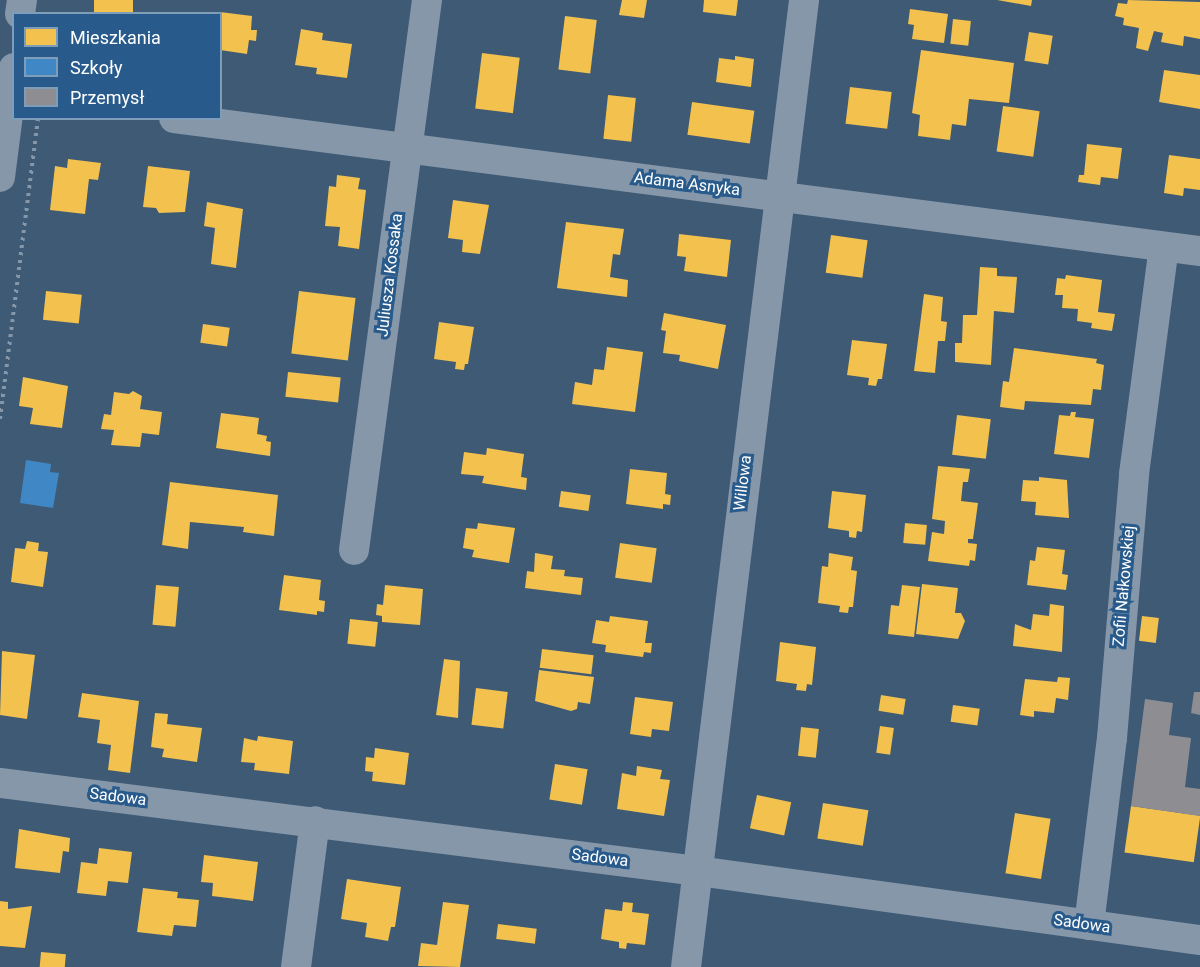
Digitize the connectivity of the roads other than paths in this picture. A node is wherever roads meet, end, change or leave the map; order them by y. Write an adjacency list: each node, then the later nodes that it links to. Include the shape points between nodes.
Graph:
1 (427, 0): 6 (street, Juliusza Kossaka)
2 (804, 0): 8 (street, Willowa)
3 (12, 78): 4 (street)
4 (8, 97): 7 (street)
5 (189, 120): 6 (street, Adama Asnyka)
6 (406, 148): 8 (street, Adama Asnyka); 11 (street, Juliusza Kossaka)
7 (0, 177)
8 (779, 196): 9 (street, Adama Asnyka); 14 (street, Willowa)
9 (1164, 247): 10 (street, Adama Asnyka); 15 (street, Zofii Nałkowskiej, via 1134,474 1112,738)
10 (1200, 251)
11 (354, 550)
12 (0, 783): 13 (street, Sadowa)
13 (315, 821): 14 (street, Sadowa); 17 (street)
14 (698, 871): 15 (street, Sadowa); 18 (street, Willowa)
15 (1089, 925): 16 (street, Sadowa)
16 (1200, 940)
17 (296, 967)
18 (686, 967)

